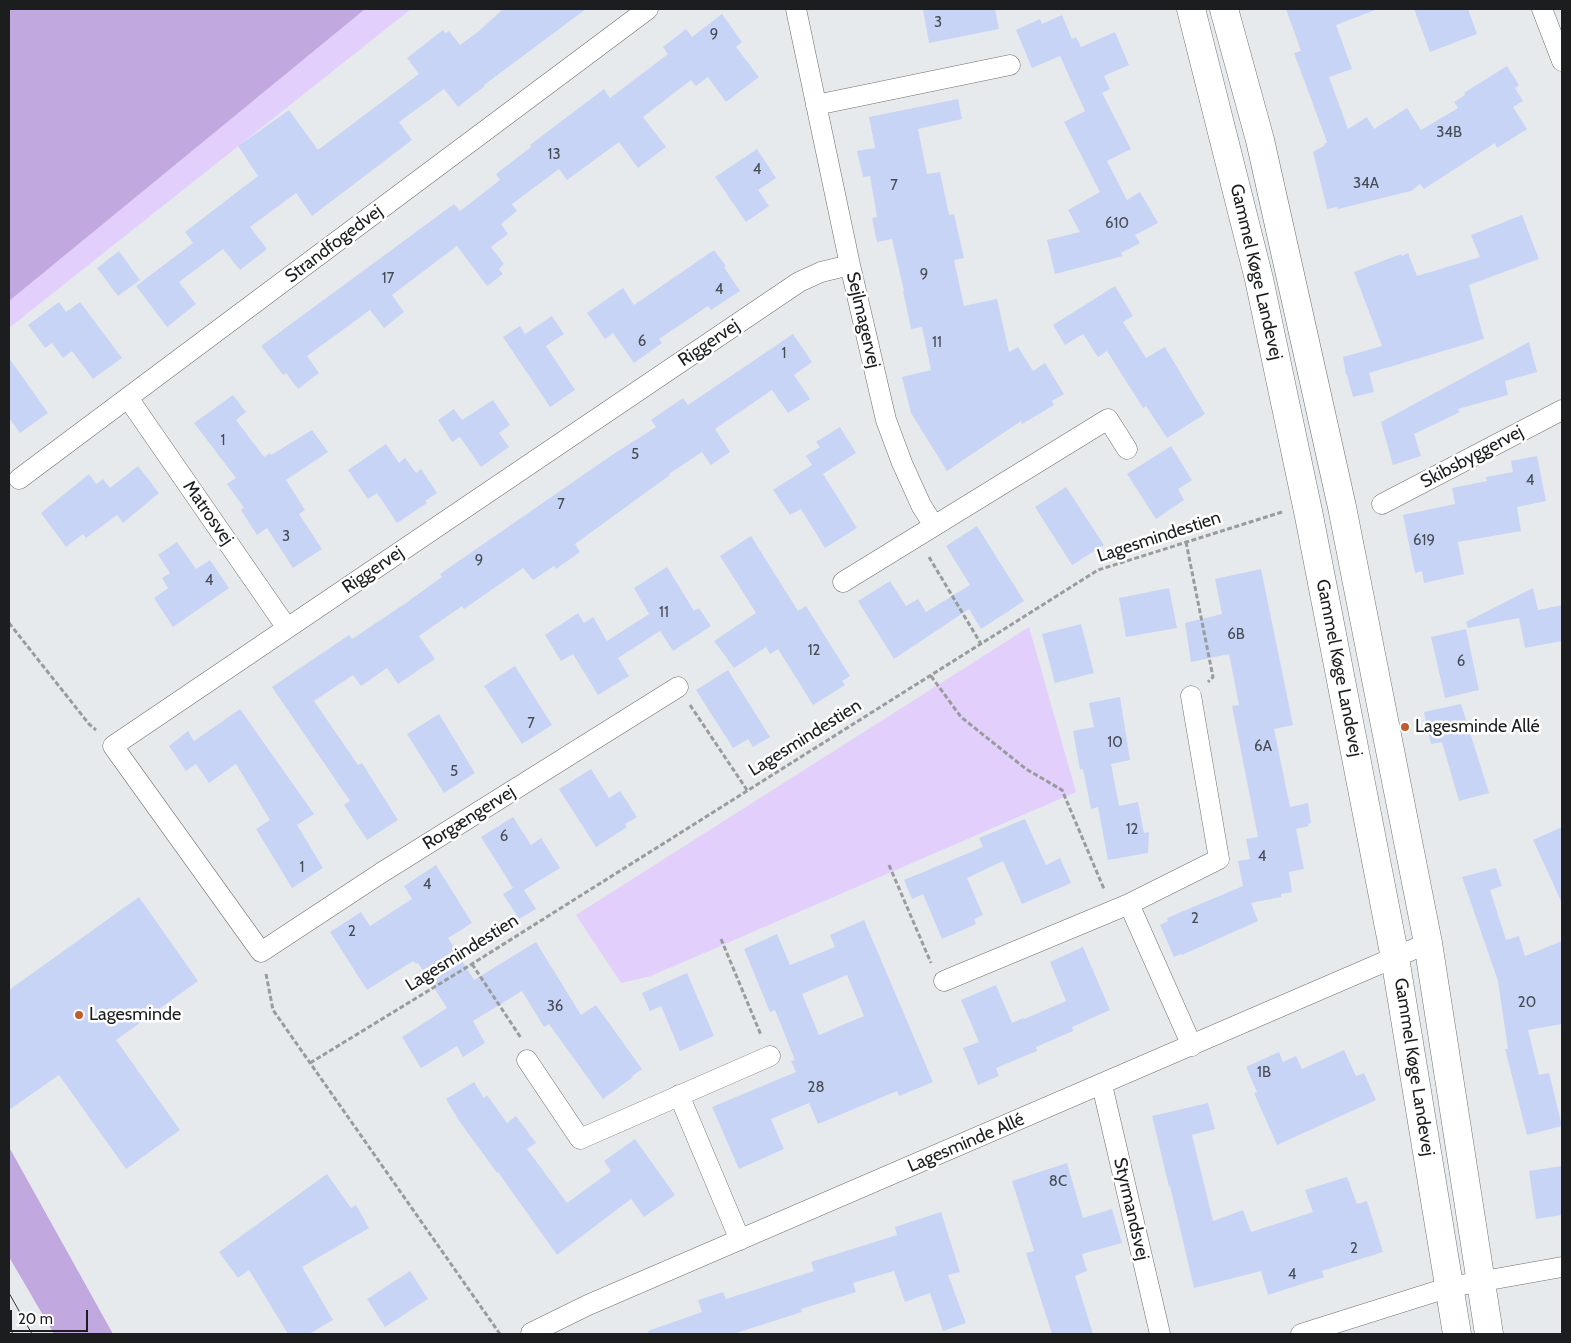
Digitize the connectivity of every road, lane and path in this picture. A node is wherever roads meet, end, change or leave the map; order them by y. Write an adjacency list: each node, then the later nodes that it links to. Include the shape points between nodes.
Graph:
1 (648, 9): 10 (street, Strandfogedvej)
2 (796, 9): 8 (street, Sejlmagervej)
3 (1191, 9): 15 (main road, Gammel Køge Landevej, via 1259,279)
4 (1224, 9): 31 (main road, Gammel Køge Landevej, via 1260,140 1342,507)
5 (1542, 9): 6 (street)
6 (1562, 61)
7 (1010, 64): 8 (street)
8 (816, 106): 9 (street, Sejlmagervej)
9 (850, 265): 16 (street, Sejlmagervej, via 886,420 921,505); 21 (street, Riggervej, via 821,272 799,282)
10 (128, 398): 13 (street, Strandfogedvej); 21 (street, Matrosvej)
11 (1562, 410): 14 (street, Skibsbyggervej)
12 (1127, 449): 16 (street, via 1108,419)
13 (19, 479)
14 (1382, 504)
15 (1309, 516): 18 (path, Lagesmindestien, via 1283,512); 33 (main road, Gammel Køge Landevej)
16 (934, 526): 17 (street)
17 (917, 537): 19 (street); 22 (path)
18 (1186, 542): 22 (path, Lagesmindestien, via 1098,570); 25 (path, via 1213,677)
19 (843, 582)
20 (9, 623): 26 (path, via 89,724)
21 (287, 628): 26 (street, Riggervej)
22 (981, 644): 23 (path, Lagesmindestien)
23 (932, 676): 27 (path, Lagesmindestien); 29 (path, via 961,717 1026,769 1062,790)
24 (678, 688): 27 (path); 32 (street, Rorgængervej, via 381,873)
25 (1190, 696): 29 (street, via 1219,859)
26 (113, 746): 32 (street)
27 (747, 790): 34 (path, Lagesmindestien)
28 (889, 865): 35 (path, via 935,971)
29 (1121, 907): 35 (street); 36 (street)
30 (721, 939): 37 (path)
31 (1428, 943): 33 (street, Lagesminde Allé); 44 (main road, Gammel Køge Landevej)
32 (261, 952): 39 (path, via 273,1010)
33 (1395, 958): 36 (street, Lagesminde Allé); 45 (main road, Gammel Køge Landevej)
34 (472, 964): 38 (path, via 526,1047); 39 (path, Lagesmindestien)
35 (944, 981)
36 (1192, 1046): 40 (street, Lagesminde Allé)
37 (770, 1056): 41 (street)
38 (527, 1060): 41 (street, via 580,1139)
39 (310, 1063): 46 (path)
40 (1102, 1085): 42 (street, Lagesminde Allé); 48 (street, Styrmandsvej)
41 (679, 1094): 42 (street)
42 (740, 1240): 47 (street, Lagesminde Allé, via 588,1305)
43 (1562, 1267): 44 (street)
44 (1481, 1282): 45 (street); 51 (main road, Gammel Køge Landevej)
45 (1450, 1287): 49 (street); 50 (main road, Gammel Køge Landevej)
46 (500, 1334)
47 (532, 1334)
48 (1160, 1334)
49 (1301, 1334)
50 (1457, 1334)
51 (1489, 1334)

